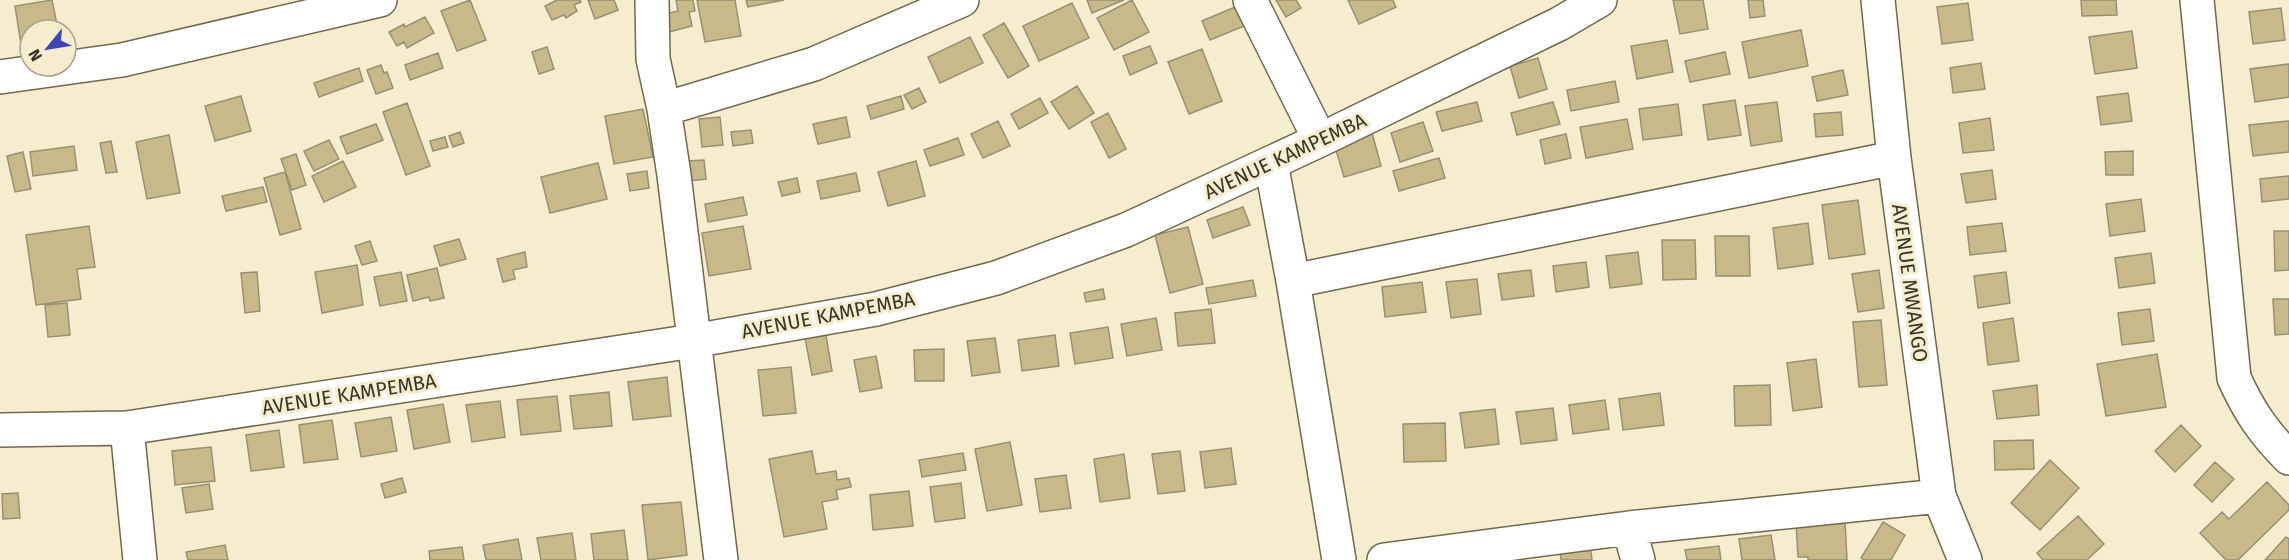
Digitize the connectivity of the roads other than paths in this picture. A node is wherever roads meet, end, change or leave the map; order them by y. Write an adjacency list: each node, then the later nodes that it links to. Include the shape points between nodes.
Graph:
1 (380, 0): 8 (street, via 122,60)
2 (652, 0): 9 (street, via 653,59)
3 (962, 0): 9 (street, via 814,64)
4 (1250, 0): 10 (street)
5 (1600, 0): 10 (street, AVENUE KAMPEMBA)
6 (1878, 0): 11 (street, AVENUE MWANGO)
7 (2197, 0): 17 (street, via 2234,378 2248,410)
8 (0, 77)
9 (664, 109): 14 (street)
10 (1320, 140): 12 (street, AVENUE KAMPEMBA)
11 (1894, 158): 13 (street); 18 (street, AVENUE MWANGO)
12 (1271, 163): 13 (street); 14 (street, AVENUE KAMPEMBA, via 1126,230 996,278 876,309)
13 (1293, 281): 22 (street)
14 (693, 340): 15 (street, AVENUE KAMPEMBA); 21 (street)
15 (127, 428): 16 (street, AVENUE KAMPEMBA); 20 (street)
16 (0, 430)
17 (2289, 458)
18 (1939, 496): 19 (street); 25 (street, AVENUE MWANGO)
19 (1629, 528): 23 (street); 24 (street)
20 (140, 560)
21 (721, 560)
22 (1339, 560)
23 (1384, 560)
24 (1638, 560)
25 (1965, 560)

